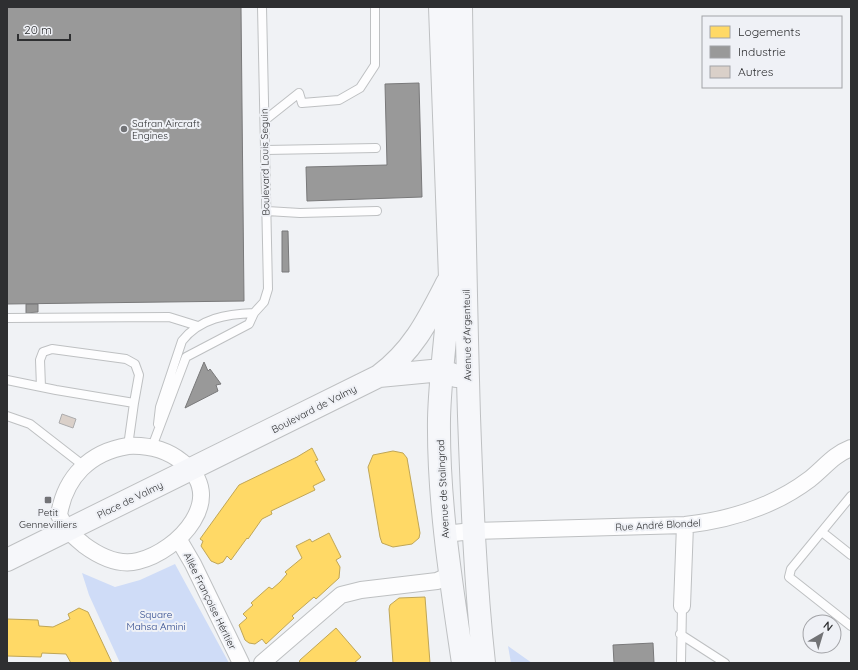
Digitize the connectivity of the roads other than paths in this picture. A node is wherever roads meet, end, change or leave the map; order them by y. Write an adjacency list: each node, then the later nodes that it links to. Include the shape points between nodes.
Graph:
1 (262, 7): 5 (lane, Boulevard Louis Seguin)
2 (375, 7): 5 (lane, via 376,65 360,88 339,100 302,103 299,93)
3 (440, 7): 10 (main road, via 450,278)
4 (461, 7): 14 (main road, Avenue d'Argenteuil)
5 (265, 120): 7 (lane, Boulevard Louis Seguin)
6 (376, 148): 7 (lane)
7 (266, 150): 8 (lane, Boulevard Louis Seguin)
8 (267, 211): 9 (lane); 11 (lane, Boulevard Louis Seguin, via 268,289 264,302)
9 (377, 211)
10 (441, 311): 15 (main road, Avenue de Stalingrad); 16 (main road, via 394,365)
11 (254, 313): 13 (lane, Boulevard Louis Seguin, via 211,318); 22 (lane, Boulevard Louis Seguin, via 249,324 186,357)
12 (7, 318): 13 (lane, via 169,317)
13 (198, 326): 22 (lane, Boulevard Louis Seguin, via 182,341 160,407)
14 (466, 330): 15 (main road); 18 (main road, Avenue d'Argenteuil)
15 (442, 370): 16 (main road, Boulevard de Valmy); 18 (main road, Boulevard de Valmy); 33 (main road, Avenue de Stalingrad, via 439,420)
16 (379, 376): 27 (main road, Boulevard de Valmy)
17 (7, 380): 19 (lane)
18 (468, 381): 31 (main road, Avenue d'Argenteuil)
19 (41, 387): 20 (lane); 20 (lane, via 42,352 52,349 126,359 135,364 139,375)
20 (134, 403): 23 (lane)
21 (7, 416): 26 (lane, via 30,424)
22 (158, 429): 24 (lane, Boulevard Louis Seguin)
23 (128, 446): 24 (street); 26 (street, via 98,455)
24 (152, 447): 27 (street, via 166,452)
25 (851, 448): 29 (street, Rue André Blondel, via 838,453 804,483 784,496 737,516)
26 (84, 466): 30 (street, via 70,482 62,501 59,515)
27 (192, 469): 30 (main road, Place de Valmy); 34 (street, via 201,490 201,500 198,513)
28 (851, 496): 32 (lane)
29 (685, 525): 31 (street, Rue André Blondel); 38 (street)
30 (67, 531): 34 (street, via 102,556 122,562 138,562); 36 (main road)
31 (473, 531): 33 (street, Rue André Blondel); 44 (main road, Avenue d'Argenteuil)
32 (822, 532): 35 (lane); 39 (lane, via 791,569 788,578)
33 (444, 534): 37 (main road, Avenue de Stalingrad)
34 (178, 540): 41 (street, Allée Françoise Héritier, via 194,564)
35 (851, 555)
36 (7, 560)
37 (450, 575): 42 (street, via 438,582 360,590 341,596); 43 (main road, Avenue de Stalingrad)
38 (682, 606): 40 (lane)
39 (851, 626)
40 (680, 634): 45 (lane); 46 (lane)
41 (241, 663)
42 (262, 663)
43 (463, 663)
44 (484, 663)
45 (681, 663)
46 (725, 663)

